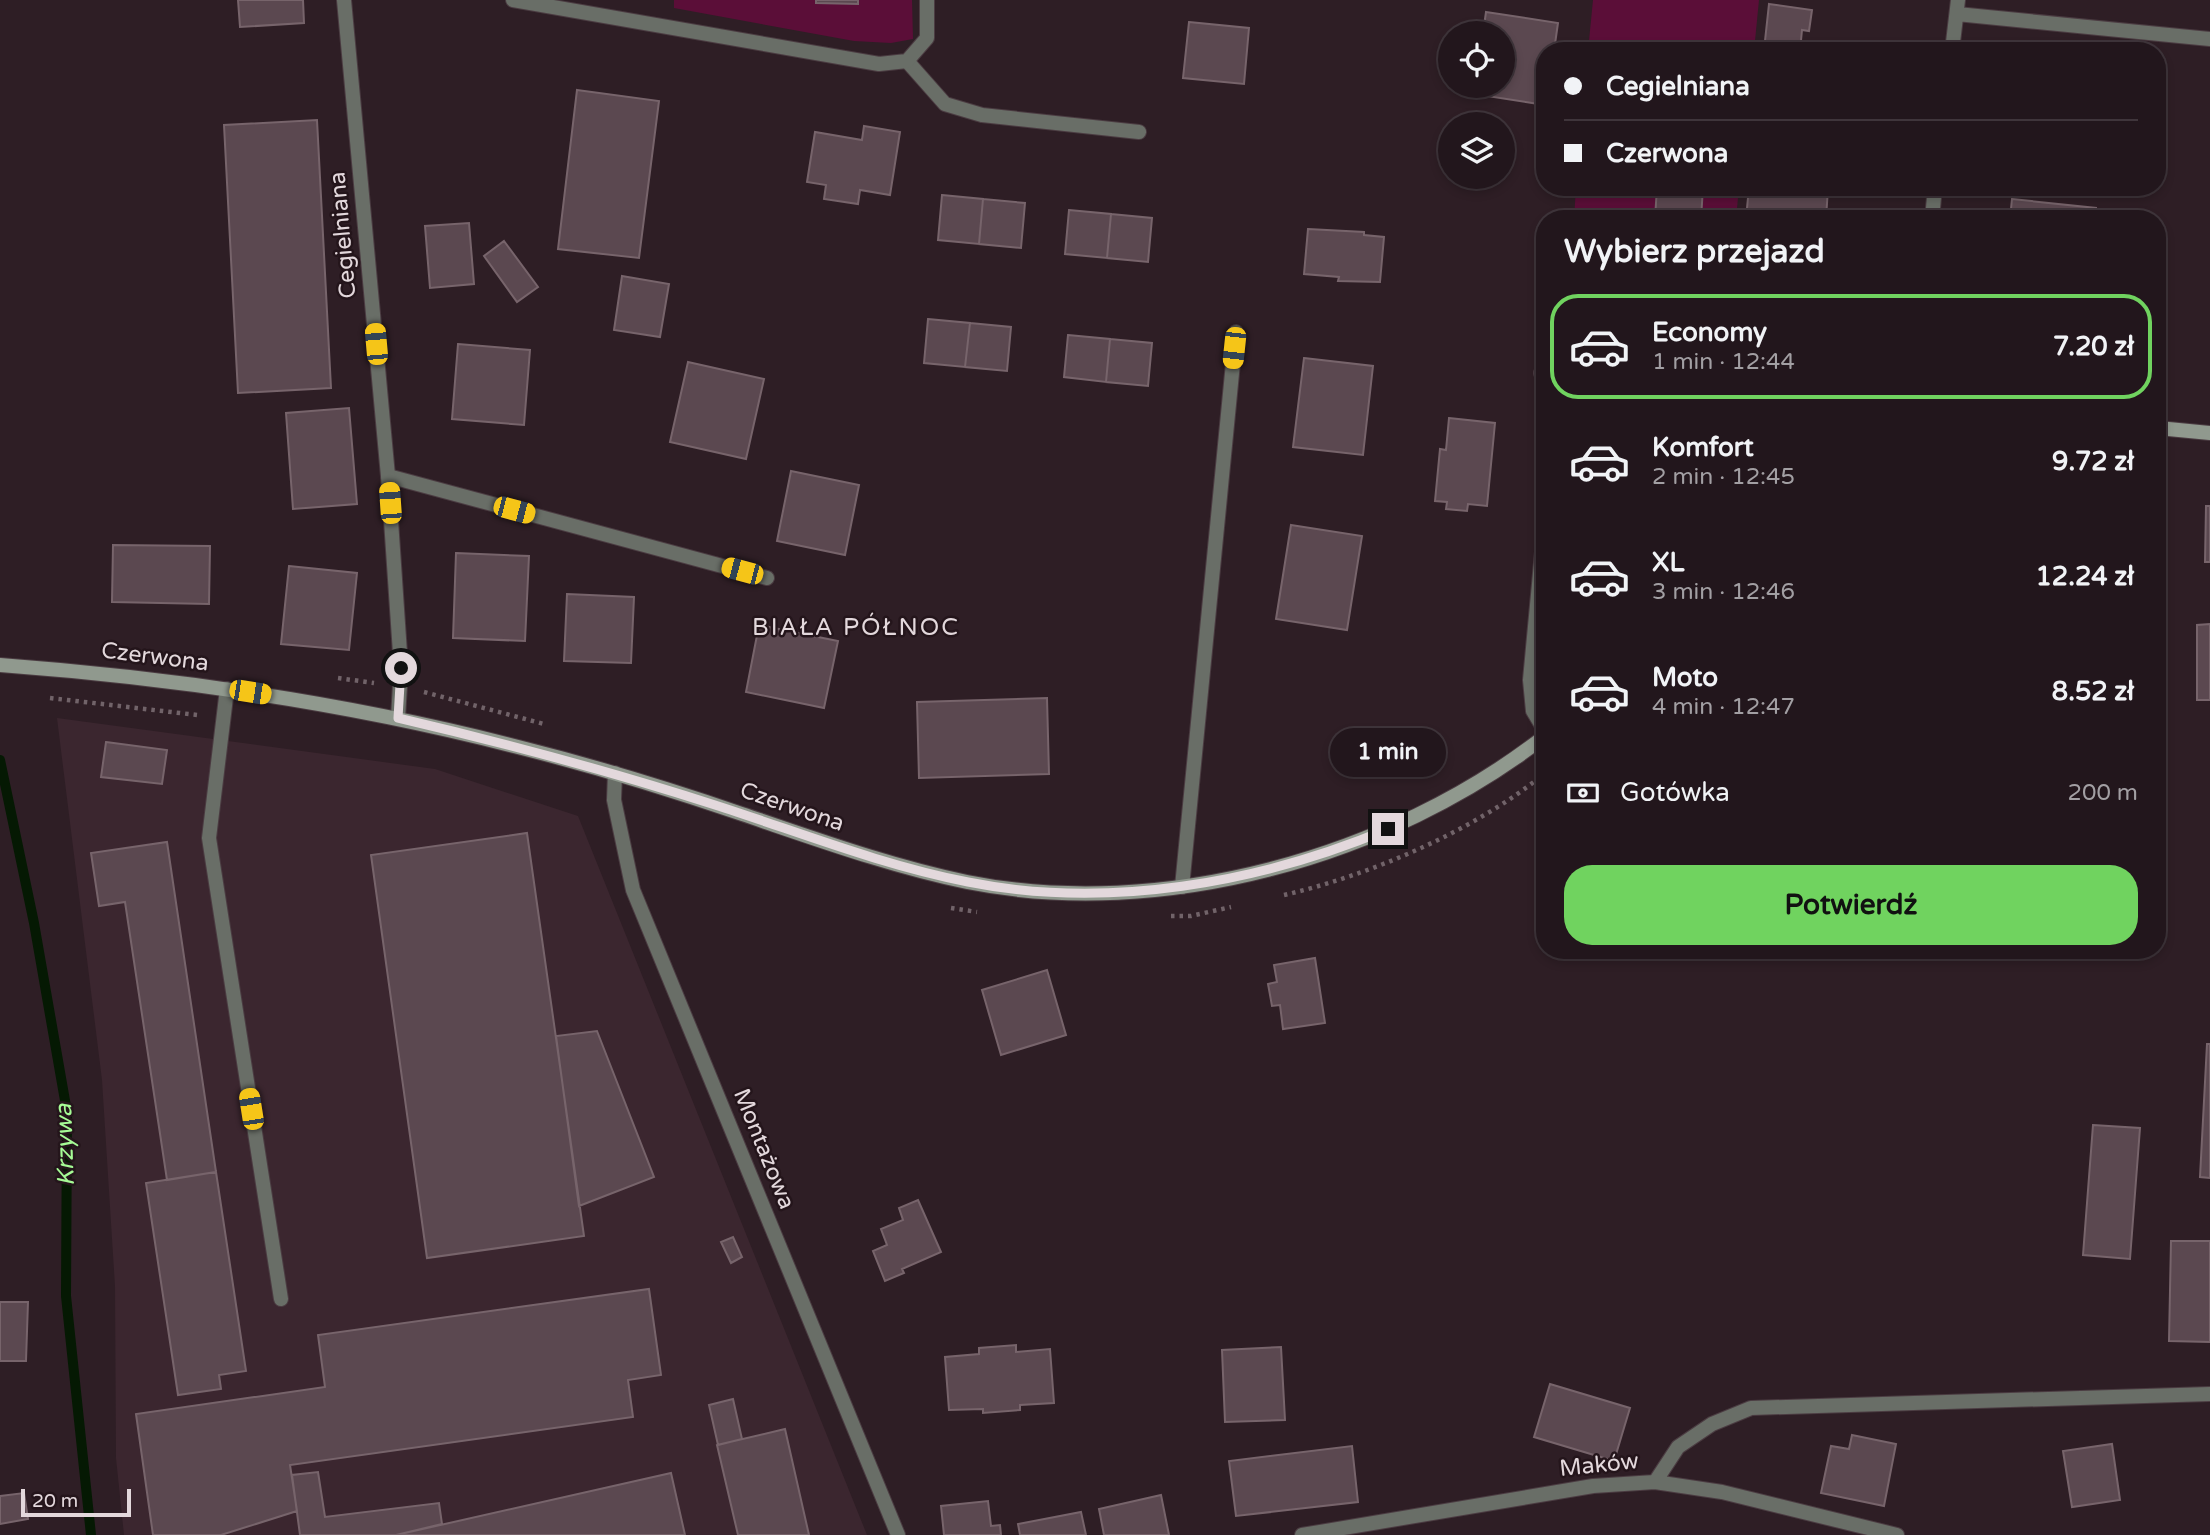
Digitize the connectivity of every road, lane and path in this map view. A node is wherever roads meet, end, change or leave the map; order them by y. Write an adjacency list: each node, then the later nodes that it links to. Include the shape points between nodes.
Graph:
1 (344, 0): 12 (street, Cegielniana)
2 (513, 0): 7 (street, via 879,64)
3 (927, 0): 7 (street, via 927,38)
4 (1957, 7): 5 (street); 6 (street)
5 (2210, 40)
6 (1953, 42)
7 (907, 61): 8 (street, via 945,104 982,115)
8 (1139, 132)
9 (1236, 332): 25 (street)
10 (2166, 429): 11 (street)
11 (2210, 433)
12 (388, 476): 13 (street); 17 (street, Cegielniana)
13 (767, 578)
14 (1536, 616): 19 (street, via 1530,680)
15 (0, 665): 18 (street, Czerwona)
16 (335, 678): 17 (path)
17 (400, 686): 20 (street, Cegielniana); 21 (path)
18 (227, 689): 20 (street, Czerwona); 31 (street, via 209,838)
19 (1536, 717)
20 (398, 718): 23 (street, Czerwona)
21 (554, 727)
22 (1536, 740): 25 (street, Czerwona, via 1461,793 1347,846 1275,868)
23 (615, 774): 25 (street, Czerwona, via 904,867 970,883 1098,892); 34 (street, Montażowa, via 614,800 633,890)
24 (1536, 781): 26 (path, via 1513,800 1417,849 1319,887)
25 (1182, 887)
26 (1280, 896)
27 (1242, 904): 30 (path, via 1191,916)
28 (940, 905): 29 (path)
29 (990, 913)
30 (1164, 916)
31 (281, 1299)
32 (2210, 1394): 33 (street, via 1751,1408 1712,1424 1678,1447)
33 (1655, 1482): 35 (street, Maków, via 1593,1486); 36 (street, Maków, via 1722,1492)
34 (898, 1535)
35 (1302, 1535)
36 (1898, 1535)

